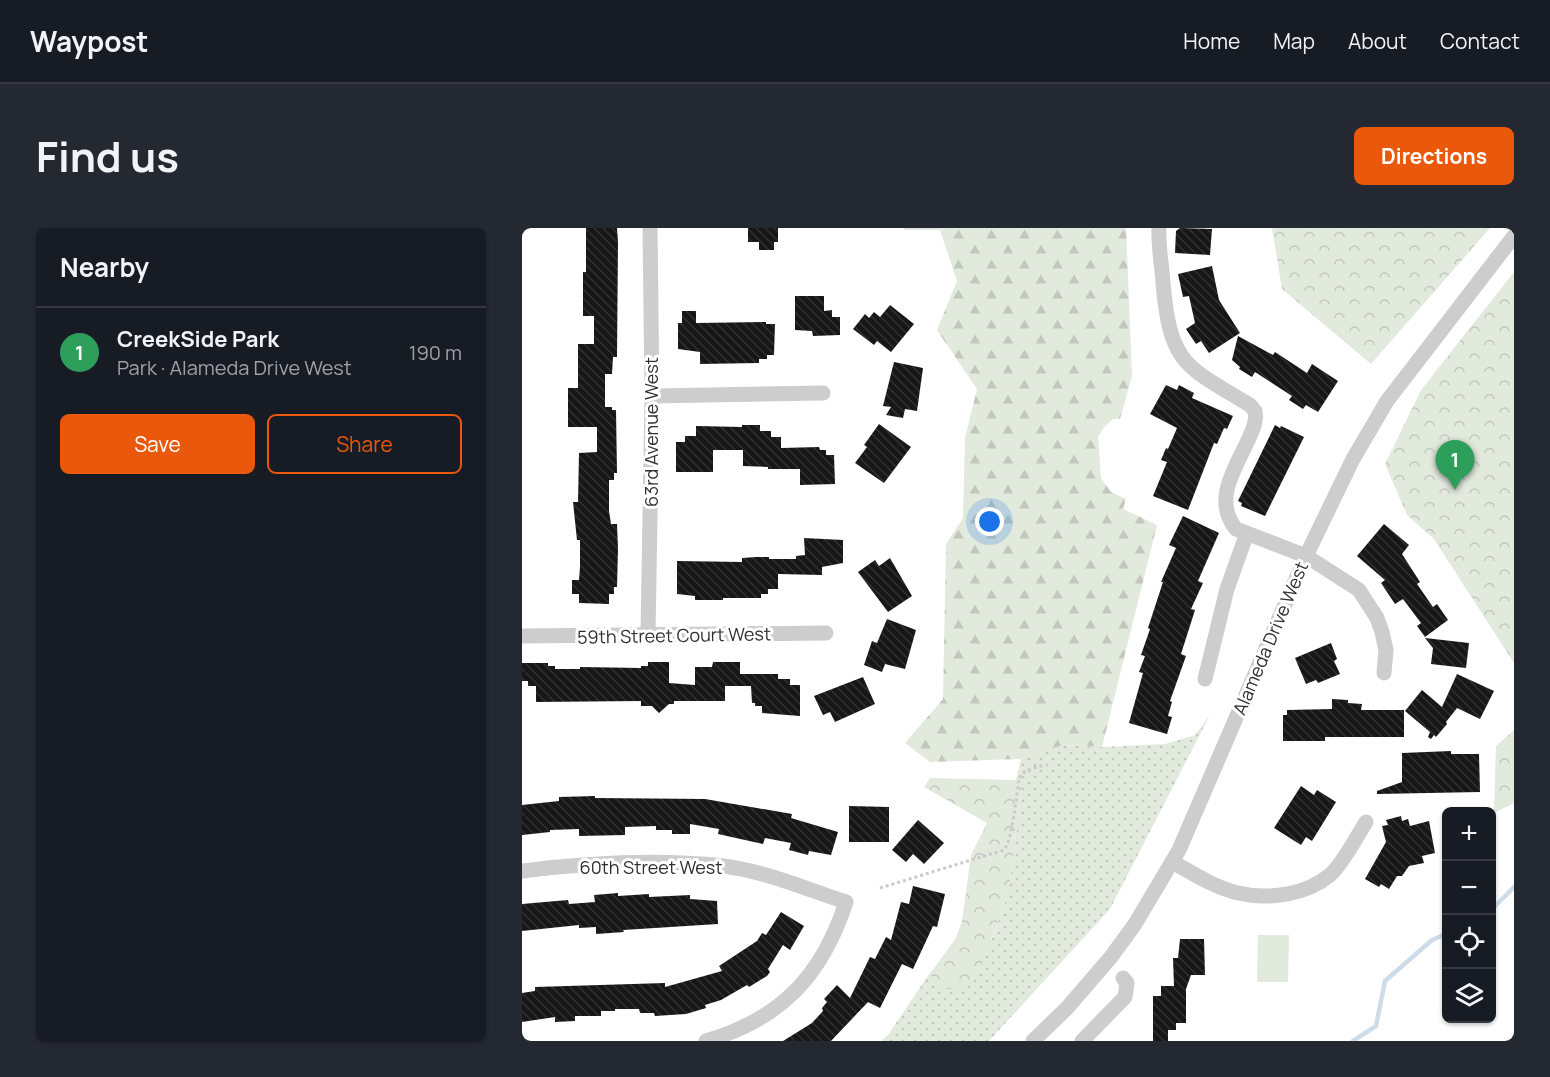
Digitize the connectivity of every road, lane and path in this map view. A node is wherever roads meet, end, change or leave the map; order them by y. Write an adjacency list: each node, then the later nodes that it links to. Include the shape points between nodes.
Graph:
1 (650, 228): 5 (street, 63rd Avenue West)
2 (1159, 228): 6 (street, via 1165,304 1174,344 1189,366 1256,411 1256,422 1225,499 1229,520 1236,529)
3 (1514, 236): 7 (street, Alameda Drive West, via 1387,401 1337,488)
4 (823, 393): 5 (street)
5 (652, 396): 9 (street, 63rd Avenue West)
6 (1247, 533): 7 (street); 12 (street, via 1227,589)
7 (1306, 556): 11 (street, via 1359,590 1382,632 1386,650); 15 (street, Alameda Drive West)
8 (826, 633): 9 (street, 59th Street Court West)
9 (648, 635): 10 (street, 59th Street Court West)
10 (522, 636)
11 (1384, 672)
12 (1205, 679)
13 (1044, 765): 17 (path, via 1025,771 1019,778 1010,836 1004,850)
14 (1366, 822): 15 (street, via 1332,873 1314,886 1290,894 1265,897 1238,893)
15 (1172, 862): 20 (street, Alameda Drive West, via 1111,957)
16 (522, 871): 19 (street, 60th Street West, via 600,864 723,866 846,902 825,954 787,999 745,1027)
17 (880, 888)
18 (1123, 978): 21 (street, via 1125,997)
19 (706, 1041)
20 (1033, 1041)
21 (1082, 1041)

